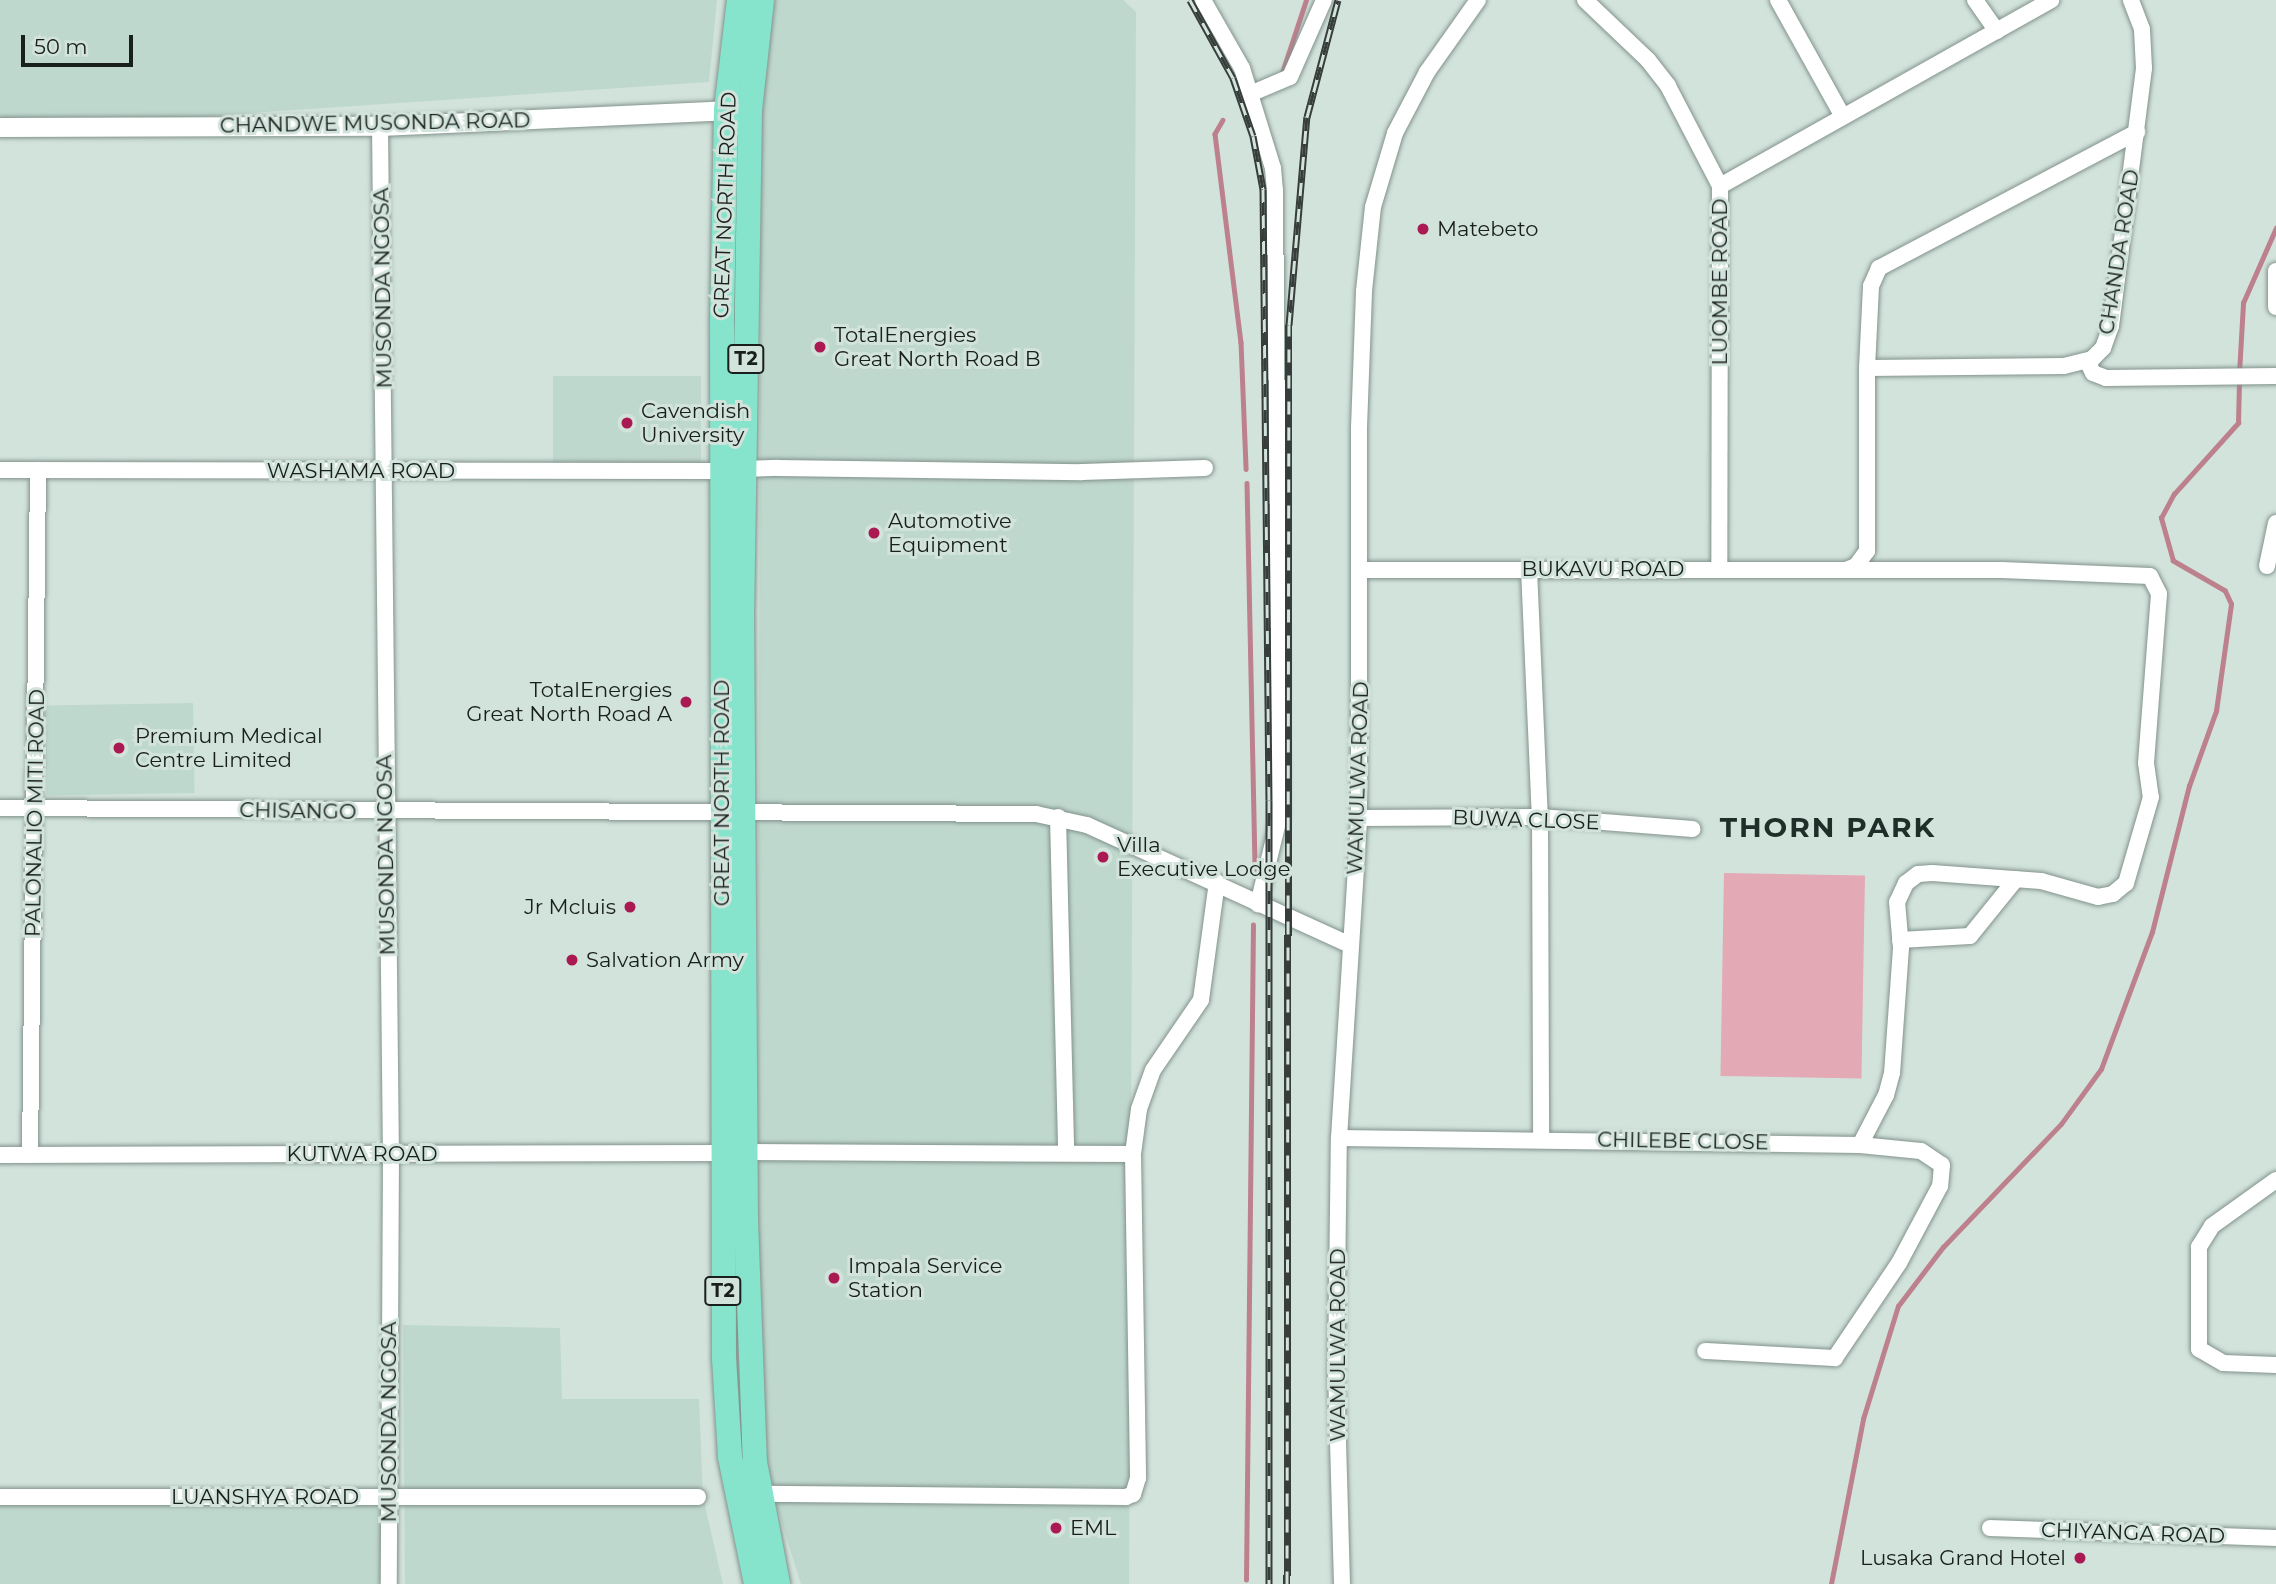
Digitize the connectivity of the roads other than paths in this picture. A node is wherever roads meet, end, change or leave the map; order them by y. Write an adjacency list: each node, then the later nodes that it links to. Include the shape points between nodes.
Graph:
1 (739, 0): 13 (main road, GREAT NORTH ROAD / T2)
2 (762, 0): 13 (main road, GREAT NORTH ROAD / T2)
3 (1203, 0): 12 (street, via 1226,33)
4 (1324, 0): 12 (street, via 1290,77)
5 (1478, 0): 33 (street, WAMULWA ROAD, via 1427,72 1395,133 1373,207 1364,291 1359,428)
6 (1585, 0): 18 (street, LUOMBE ROAD, via 1648,60 1668,86)
7 (1778, 0): 14 (street)
8 (1975, 0): 11 (street)
9 (2051, 0): 11 (street)
10 (2131, 0): 17 (street, CHANDA ROAD, via 2143,41)
11 (1997, 31): 14 (street)
12 (1250, 94): 45 (street, via 1273,167 1278,299 1275,572 1280,814)
13 (738, 111): 15 (street, CHANDWE MUSONDA ROAD); 27 (main road, GREAT NORTH ROAD / T2)
14 (1842, 114): 18 (street)
15 (380, 126): 16 (street, CHANDWE MUSONDA ROAD); 28 (street, MUSONDA NGOSA)
16 (0, 127)
17 (2137, 132): 21 (street, CHANDA ROAD, via 2111,326 2103,348); 22 (street, via 1885,262 1871,286)
18 (1720, 186): 31 (street, LUOMBE ROAD)
19 (2276, 271): 20 (street)
20 (2276, 307)
21 (2087, 361): 22 (street, CHANDA ROAD, via 2064,366); 23 (street, via 2093,373 2106,378)
22 (1867, 368): 34 (street, via 1867,551 1856,566)
23 (2276, 376)
24 (1206, 468): 27 (street, WASHAMA ROAD)
25 (0, 470): 26 (street, WASHAMA ROAD)
26 (38, 470): 28 (street, WASHAMA ROAD); 36 (street, PALONALIO MITI ROAD)
27 (734, 470): 28 (street, WASHAMA ROAD); 38 (main road, GREAT NORTH ROAD / T2); 38 (main road, GREAT NORTH ROAD / T2, via 722,564)
28 (386, 472): 37 (street, MUSONDA NGOSA)
29 (2276, 523): 30 (street)
30 (2267, 565)
31 (1719, 568): 32 (street, BUKAVU ROAD); 34 (street, BUKAVU ROAD)
32 (1529, 569): 33 (street, BUKAVU ROAD); 40 (street)
33 (1362, 570): 41 (street, WAMULWA ROAD)
34 (1844, 571): 43 (street, BUKAVU ROAD, via 2002,570 2150,576 2159,594 2146,763 2151,797 2126,883 2113,894 2098,897)
35 (0, 808): 36 (street, CHISANGO)
36 (36, 808): 37 (street, CHISANGO); 56 (street, PALONALIO MITI ROAD)
37 (385, 812): 38 (street, CHISANGO); 53 (street, MUSONDA NGOSA)
38 (733, 812): 39 (street, CHISANGO); 51 (main road, GREAT NORTH ROAD / T2)
39 (1058, 817): 44 (street, CHISANGO, via 1087,825); 52 (street)
40 (1540, 817): 41 (street, BUWA CLOSE); 42 (street, BUWA CLOSE); 49 (street)
41 (1359, 818): 47 (street, WAMULWA ROAD)
42 (1693, 829)
43 (2016, 879): 46 (street, via 1970,936); 46 (street, via 1932,873 1914,876 1897,902)
44 (1217, 882): 45 (street, CHISANGO); 54 (street, via 1201,1000 1145,1088)
45 (1258, 904): 47 (street, CHISANGO)
46 (1900, 940): 50 (street, via 1890,1084)
47 (1350, 945): 48 (street, WAMULWA ROAD)
48 (1339, 1138): 49 (street, CHILEBE CLOSE); 69 (street, WAMULWA ROAD, via 1336,1372)
49 (1541, 1138): 50 (street, CHILEBE CLOSE)
50 (1860, 1145): 58 (street, CHILEBE CLOSE, via 1922,1151 1942,1165 1940,1186 1836,1358)
51 (735, 1152): 52 (street, KUTWA ROAD); 53 (street, KUTWA ROAD); 60 (main road, GREAT NORTH ROAD / T2); 67 (main road, GREAT NORTH ROAD / T2, via 726,1417 735,1497)
52 (1066, 1153): 54 (street, KUTWA ROAD)
53 (391, 1154): 56 (street, KUTWA ROAD); 61 (street, MUSONDA NGOSA)
54 (1133, 1154): 60 (street, via 1138,1478 1133,1494)
55 (0, 1155): 56 (street, KUTWA ROAD)
56 (30, 1155)
57 (2276, 1180): 59 (street, via 2201,1239 2199,1349 2223,1363)
58 (1705, 1351)
59 (2276, 1365)
60 (758, 1494): 68 (main road, GREAT NORTH ROAD / T2)
61 (388, 1496): 62 (street, LUANSHYA ROAD); 63 (street, LUANSHYA ROAD); 66 (street, MUSONDA NGOSA)
62 (0, 1497)
63 (698, 1497)
64 (1990, 1528): 65 (street, CHIYANGA ROAD)
65 (2276, 1538)
66 (388, 1584)
67 (756, 1584)
68 (778, 1584)
69 (1342, 1584)

